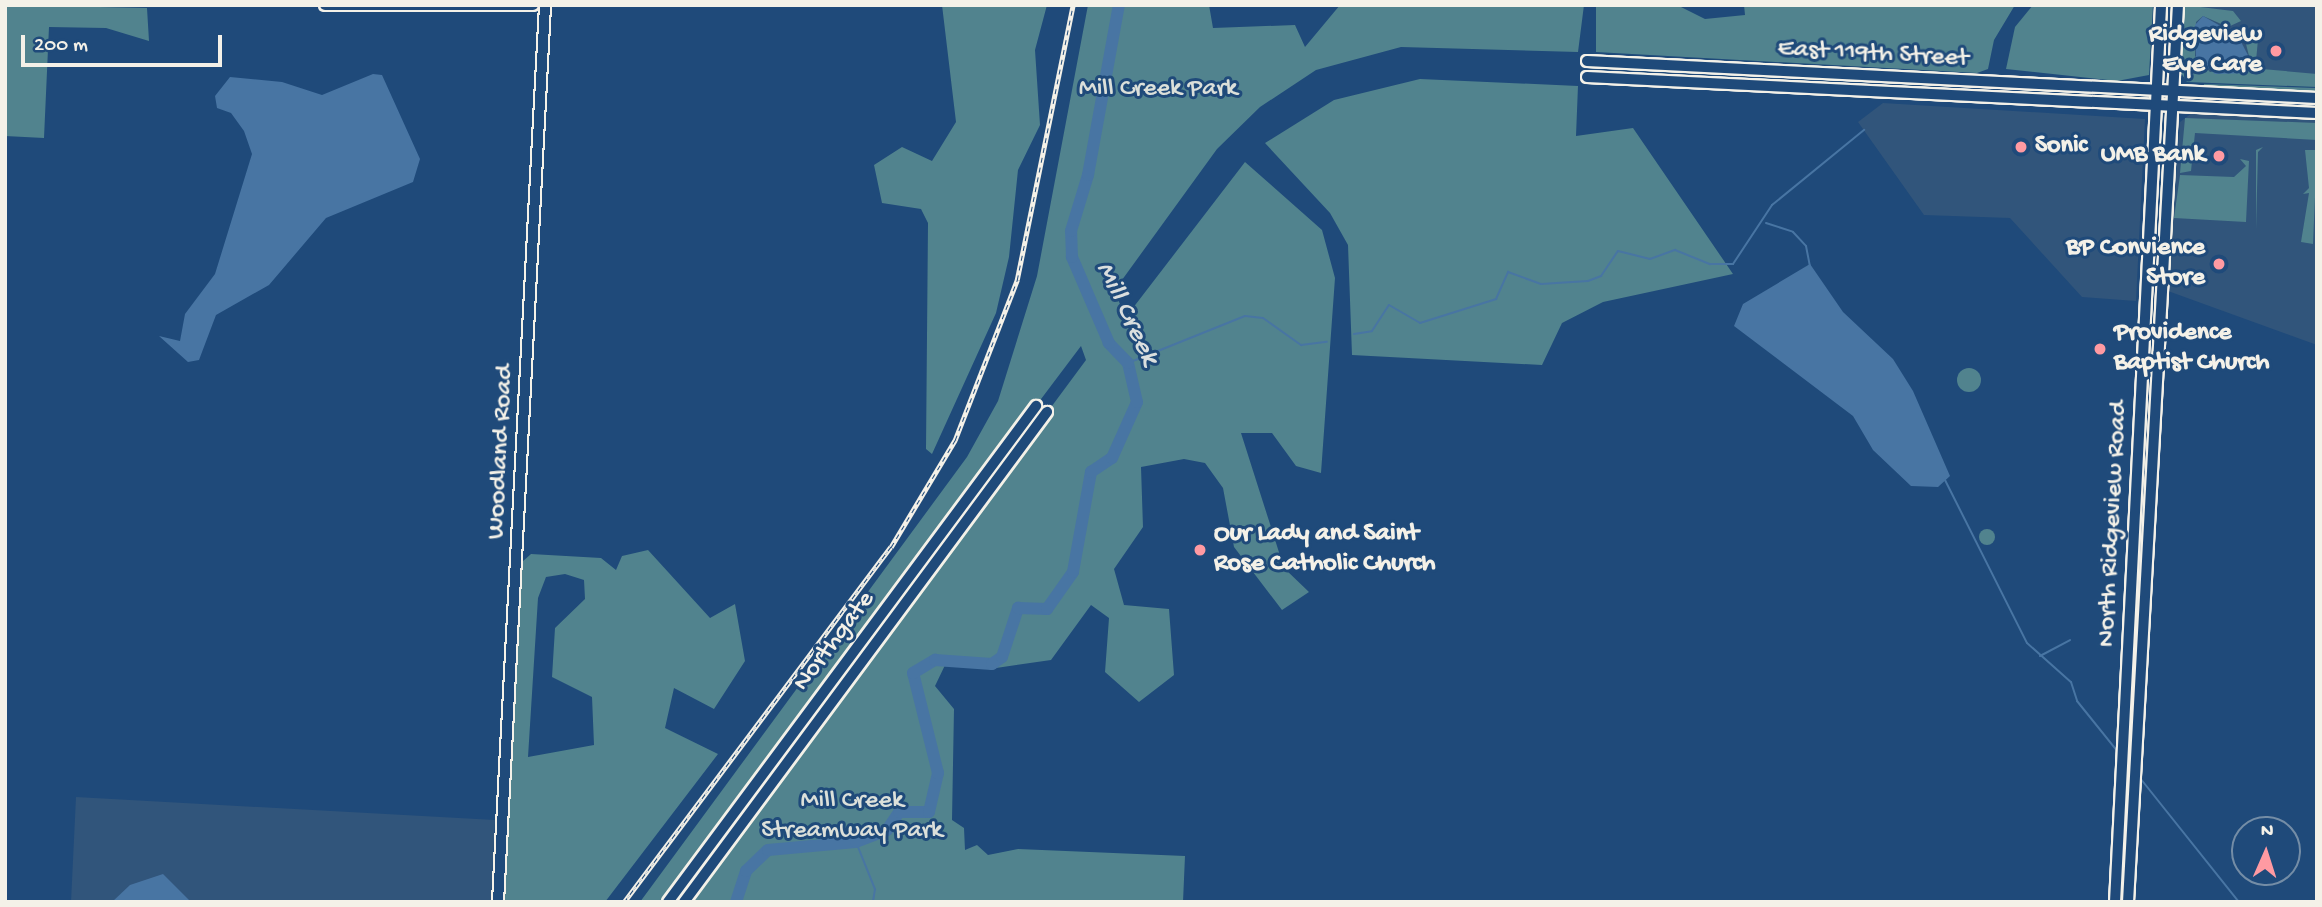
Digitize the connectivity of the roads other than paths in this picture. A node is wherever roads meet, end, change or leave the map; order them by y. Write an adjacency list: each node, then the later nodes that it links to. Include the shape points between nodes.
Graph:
1 (326, 5): 2 (main road)
2 (535, 5): 3 (main road)
3 (545, 5): 16 (main road, Woodland Road)
4 (2161, 5): 8 (main road, North Ridgeview Road)
5 (2178, 5): 9 (main road, North Ridgeview Road)
6 (1587, 61): 8 (main road, East 119th Street)
7 (1587, 77): 11 (main road, East 119th Street)
8 (2157, 91): 9 (main road, East 119th Street); 11 (main road, North Ridgeview Road)
9 (2174, 92): 10 (main road); 12 (main road, North Ridgeview Road)
10 (2317, 98)
11 (2156, 107): 12 (main road, East 119th Street); 19 (main road, North Ridgeview Road)
12 (2173, 108): 13 (main road); 20 (main road, North Ridgeview Road)
13 (2317, 113)
14 (1035, 406): 17 (main road, Northgate)
15 (1047, 412): 18 (main road, Northgate)
16 (498, 902)
17 (668, 902)
18 (684, 902)
19 (2115, 902)
20 (2128, 902)

